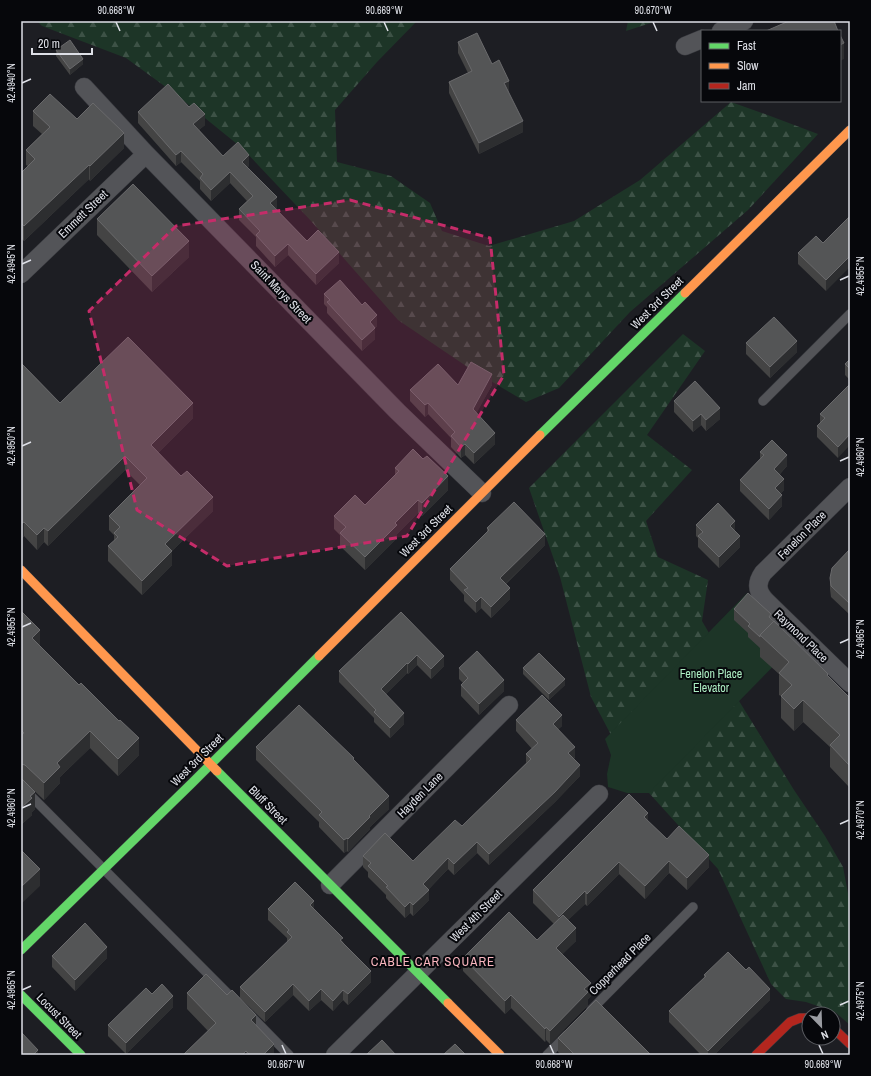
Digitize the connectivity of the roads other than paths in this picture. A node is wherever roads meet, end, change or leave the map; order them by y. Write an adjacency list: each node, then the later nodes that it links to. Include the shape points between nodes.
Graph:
1 (744, 21): 2 (street)
2 (723, 30)
3 (701, 39): 4 (street)
4 (685, 46)
5 (84, 87): 7 (street, Saint Marys Street)
6 (850, 130): 12 (street, West 3rd Street)
7 (146, 154): 8 (street, Emmett Street); 12 (street, Saint Marys Street)
8 (21, 274)
9 (850, 314): 10 (lane)
10 (763, 401)
11 (850, 487): 14 (street, Fenelon Place, via 764,573)
12 (482, 493): 17 (street, West 3rd Street)
13 (21, 570): 17 (street, Bluff Street)
14 (758, 586): 15 (street, Raymond Place, via 761,596)
15 (850, 683)
16 (509, 705): 21 (street, Hayden Lane)
17 (210, 764): 20 (street, West 3rd Street); 21 (street, Bluff Street)
18 (21, 786): 20 (lane)
19 (599, 794): 24 (street, West 4th Street)
20 (104, 869): 23 (street, West 3rd Street); 32 (lane)
21 (330, 885): 24 (street, Bluff Street)
22 (693, 908): 26 (lane, Copperhead Place)
23 (21, 950)
24 (418, 973): 33 (street, West 4th Street); 34 (street, Bluff Street)
25 (21, 995): 31 (street, Locust Street)
26 (584, 1017)
27 (801, 1018): 36 (street, via 790,1022)
28 (573, 1028): 35 (lane)
29 (841, 1036): 30 (street)
30 (850, 1044)
31 (81, 1055)
32 (289, 1055)
33 (335, 1055)
34 (500, 1055)
35 (546, 1055)
36 (756, 1055)

